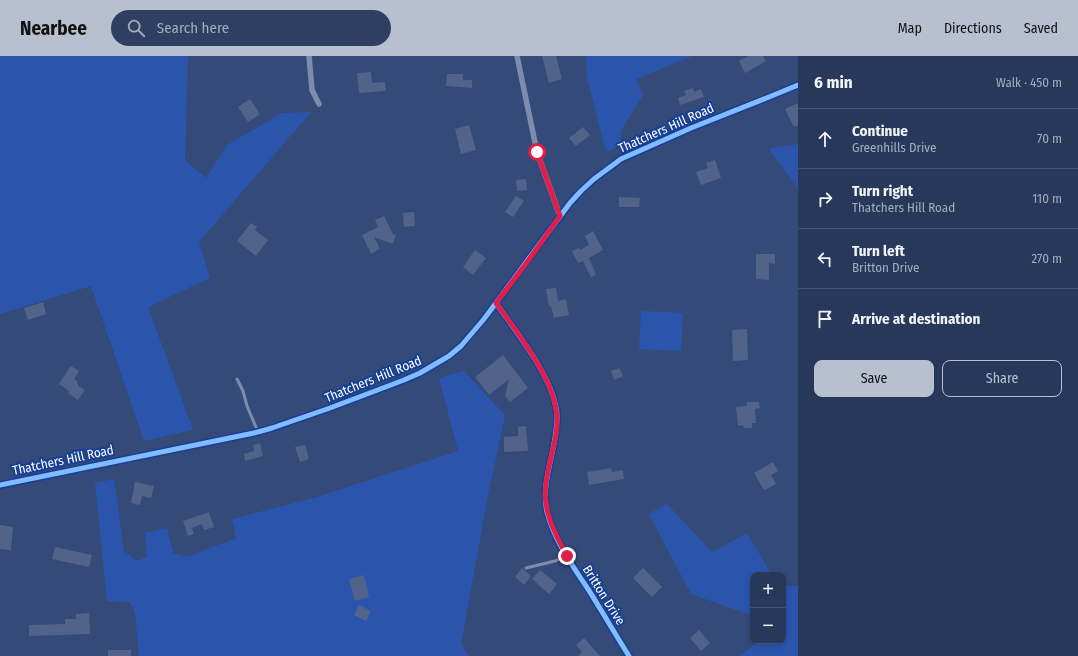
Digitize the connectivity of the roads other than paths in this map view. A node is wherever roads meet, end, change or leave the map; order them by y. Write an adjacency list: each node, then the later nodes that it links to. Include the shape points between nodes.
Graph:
1 (309, 56): 4 (street, via 312,90)
2 (517, 56): 5 (street, via 537,152)
3 (798, 85): 5 (street, Thatchers Hill Road, via 621,158 585,187)
4 (319, 104)
5 (560, 216): 6 (street, Thatchers Hill Road)
6 (496, 303): 8 (street, Thatchers Hill Road, via 461,346 420,373 330,408); 10 (street, Britton Drive, via 527,347 553,395 558,420 545,497 550,522)
7 (237, 379): 8 (lane)
8 (258, 432): 9 (street, Thatchers Hill Road)
9 (0, 485)
10 (567, 556): 11 (lane); 12 (street, Britton Drive)
11 (526, 568)
12 (629, 656)

